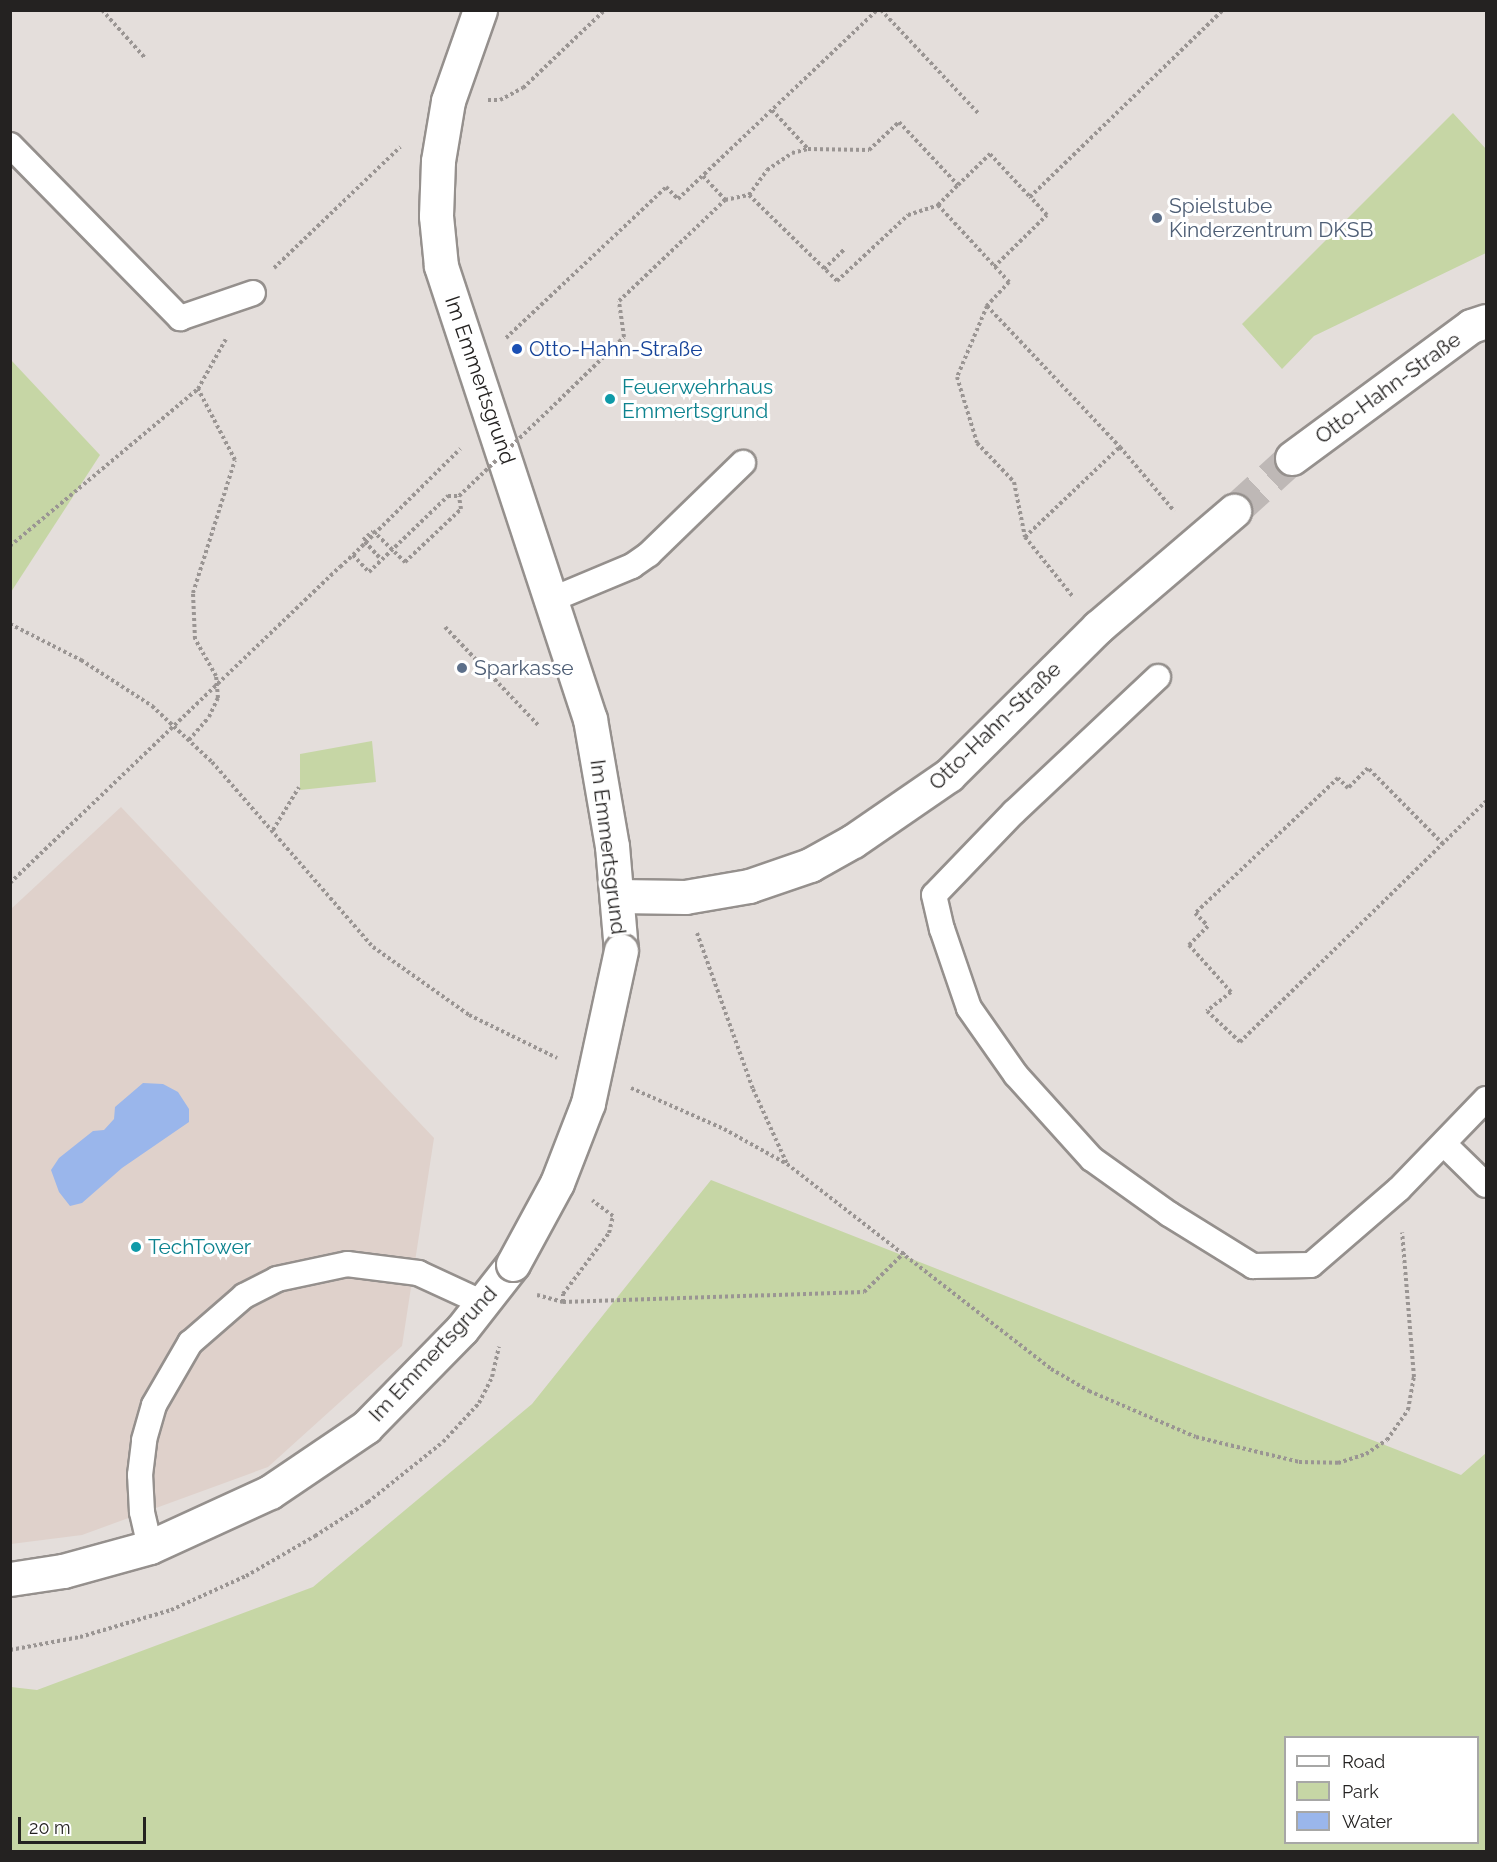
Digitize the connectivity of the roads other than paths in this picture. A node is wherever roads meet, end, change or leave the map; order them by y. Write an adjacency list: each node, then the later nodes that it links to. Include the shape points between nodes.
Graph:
1 (480, 10): 8 (street, Im Emmertsgrund, via 448,101 438,161 436,216 441,266)
2 (10, 146): 3 (lane, via 180,318)
3 (253, 293)
4 (1486, 321): 5 (street, Otto-Hahn-Straße, via 1471,327)
5 (1292, 458)
6 (743, 463): 8 (lane, via 649,554 632,566)
7 (1234, 511): 10 (street, Otto-Hahn-Straße, via 1098,627 949,775 905,808 810,865 749,886 685,897)
8 (553, 599): 10 (street, Im Emmertsgrund, via 590,719)
9 (1158, 677): 12 (lane, via 1014,812 934,895 969,1008 1016,1075 1092,1159 1168,1214 1253,1266 1311,1265)
10 (618, 896): 14 (street, Im Emmertsgrund, bridge, via 621,951 588,1103 557,1183 509,1269)
11 (1486, 1099): 12 (lane)
12 (1445, 1145): 13 (lane)
13 (1486, 1185)
14 (483, 1303): 15 (street, Im Emmertsgrund, via 424,1370 366,1427 270,1492); 15 (lane, via 418,1272 382,1265 311,1269 244,1296 190,1343 154,1405 144,1440 141,1475 142,1512)
15 (150, 1547): 16 (street, Im Emmertsgrund, via 63,1571)
16 (10, 1579)

